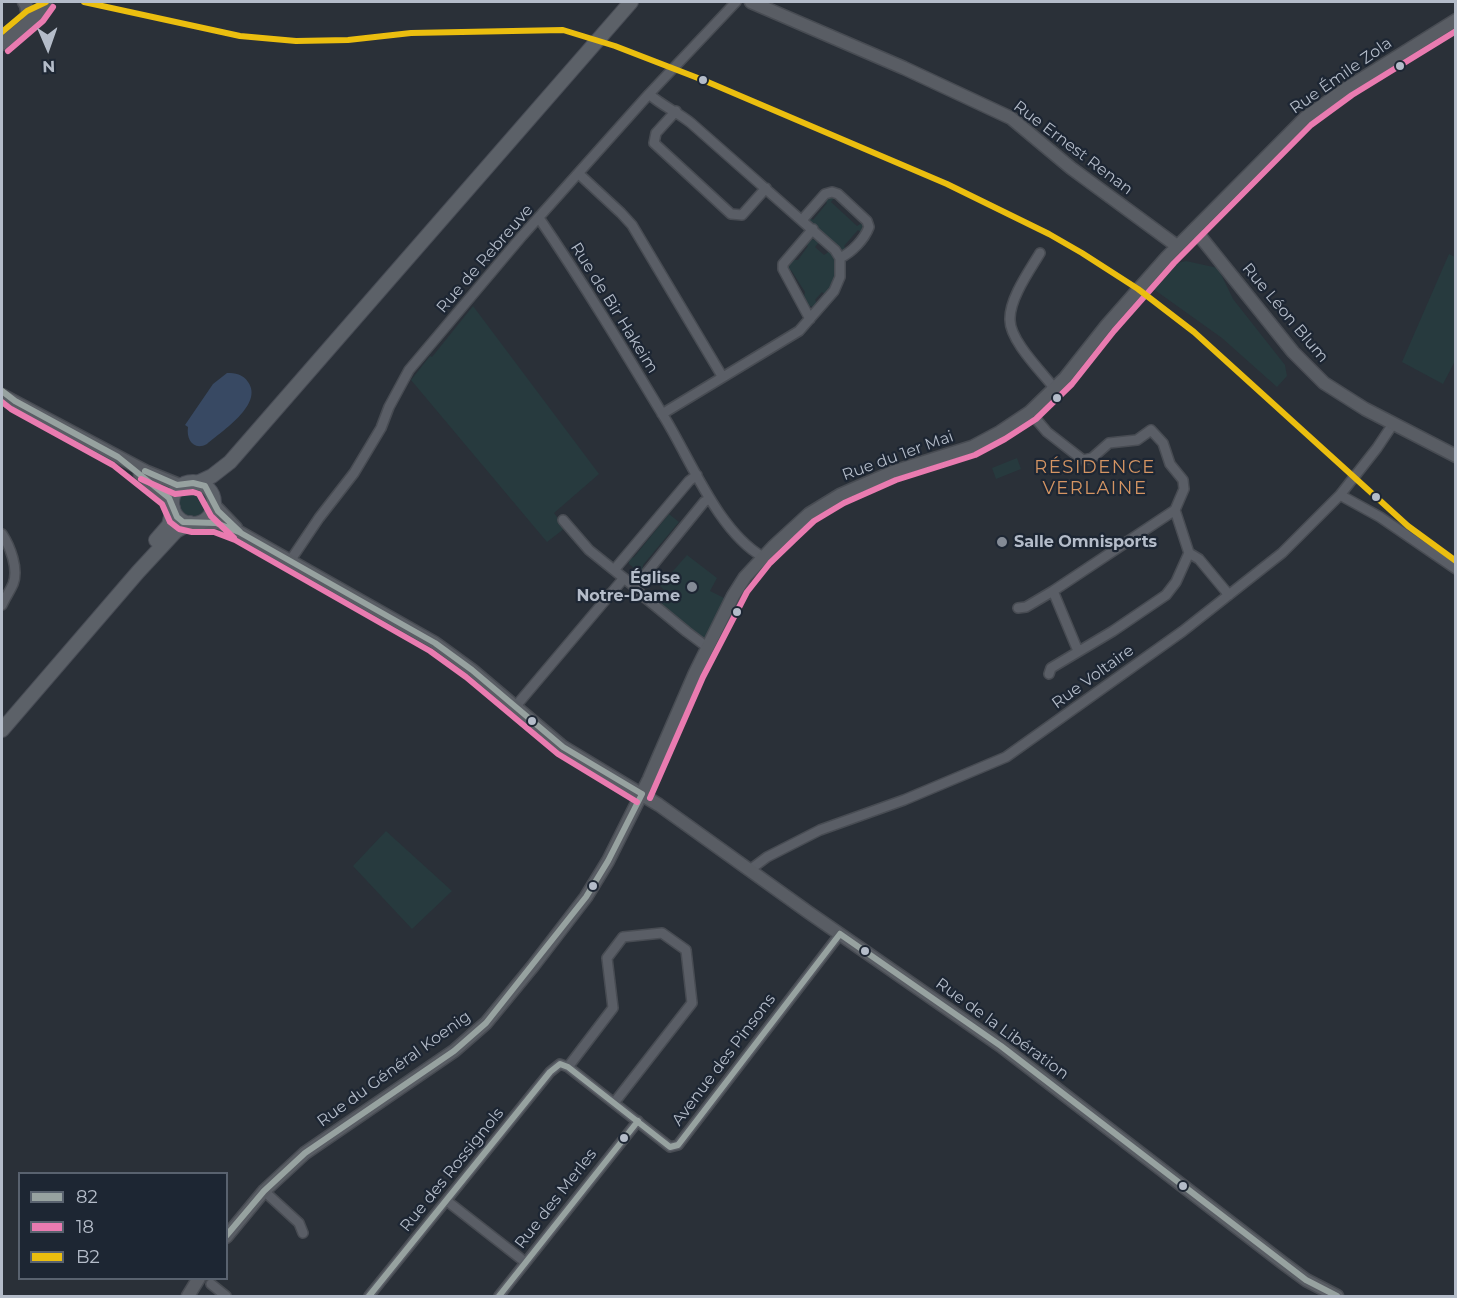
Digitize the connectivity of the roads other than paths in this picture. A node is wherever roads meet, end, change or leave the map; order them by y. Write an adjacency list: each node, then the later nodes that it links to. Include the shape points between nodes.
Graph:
1 (24, 2): 7 (street)
2 (46, 2): 7 (street)
3 (631, 2): 29 (main road)
4 (736, 2): 9 (street, Rue de Rebreuve)
5 (751, 2): 17 (street, Rue Ernest Renan, via 1011,118)
6 (1455, 20): 16 (street, Rue Émile Zola, via 1305,118)
7 (29, 22): 8 (street)
8 (2, 44)
9 (649, 94): 10 (street); 11 (street, Rue de Rebreuve)
10 (676, 111): 12 (street); 12 (street, via 656,133 654,143 731,214 742,215)
11 (579, 174): 13 (street, Rue de Rebreuve); 21 (street, via 632,225)
12 (766, 188): 14 (street)
13 (539, 218): 25 (street, Rue de Bir Hakeim); 44 (street, Rue de Rebreuve, via 409,370 354,473)
14 (802, 220): 15 (street); 19 (street, via 825,194 832,192 867,220 867,234)
15 (813, 229): 19 (street); 20 (street, via 783,264)
16 (1195, 230): 17 (street, Rue Émile Zola); 26 (street, Rue Léon Blum, via 1310,370 1343,396)
17 (1177, 246): 22 (street, Rue du 1er Mai)
18 (1040, 253): 22 (street, via 1023,281 1009,318 1018,341)
19 (840, 258): 20 (street, via 840,278 834,291)
20 (810, 320): 21 (street, via 799,331)
21 (722, 376): 25 (street)
22 (1055, 389): 24 (street, Rue du 1er Mai)
23 (2, 393): 28 (street)
24 (1030, 412): 37 (street, via 1047,432 1083,460 1092,458 1109,443 1137,440 1151,429 1183,480 1184,489); 43 (street, Rue du 1er Mai, via 972,447 893,472 840,495 809,514)
25 (662, 414): 30 (street, Rue de Bir Hakeim)
26 (1393, 423): 27 (street, Rue Léon Blum); 33 (street, Rue Voltaire)
27 (1455, 456)
28 (117, 457): 32 (street); 36 (street, via 163,493)
29 (231, 462): 31 (main road); 35 (main road)
30 (697, 475): 34 (street, Rue de Bir Hakeim); 46 (street)
31 (197, 483): 32 (main road); 35 (main road, via 207,488)
32 (182, 486): 36 (main road)
33 (1340, 495): 45 (street); 50 (street, Rue Voltaire, via 1282,553)
34 (709, 499): 43 (street, Rue de Bir Hakeim, via 746,544); 48 (street)
35 (213, 502): 39 (main road, via 209,516); 40 (street)
36 (172, 505): 39 (main road, via 179,519); 57 (main road, via 169,525)
37 (1175, 510): 42 (street); 49 (street)
38 (563, 520): 46 (street, via 589,550)
39 (195, 523): 40 (street, via 219,523); 58 (main road, via 176,531)
40 (239, 532): 44 (street, Rue de la Libération)
41 (2, 534): 51 (street, via 15,568 14,582)
42 (1189, 553): 50 (street, via 1199,559); 54 (street, via 1166,595)
43 (763, 557): 53 (street, Rue du 1er Mai, via 739,587)
44 (291, 561): 56 (street, Rue de la Libération, via 435,643)
45 (1455, 569)
46 (614, 570): 47 (street)
47 (624, 578): 48 (street); 56 (street)
48 (635, 586): 53 (street)
49 (1053, 591): 52 (street); 54 (street)
50 (1229, 595): 60 (street, Rue Voltaire, via 1006,757 820,830)
51 (2, 605)
52 (1018, 608)
53 (707, 647): 59 (street, Rue du 1er Mai)
54 (1078, 651): 55 (street)
55 (1049, 674)
56 (515, 707): 59 (street, Rue de la Libération, via 563,747)
57 (2, 718)
58 (2, 730)
59 (642, 794): 60 (street, Rue de la Libération); 65 (street, Rue du Général Koenig, via 586,897 486,1023 454,1051 305,1153)
60 (751, 869): 61 (street, Rue de la Libération)
61 (840, 934): 64 (street, Avenue des Pinsons, via 678,1145 670,1147); 76 (street, Rue de la Libération, via 1001,1046 1298,1274)
62 (564, 1065): 63 (street, Avenue des Pinsons); 63 (street, Rue des Rossignols, via 613,1008 607,958 623,937 662,933 686,950 692,1004); 66 (street, Rue des Rossignols, via 550,1072)
63 (614, 1103): 64 (street, Avenue des Pinsons)
64 (638, 1121): 69 (street, Rue des Merles)
65 (264, 1191): 67 (street, via 299,1223); 68 (street, Rue du Général Koenig)
66 (447, 1201): 69 (street); 74 (street, Rue des Rossignols)
67 (303, 1233)
68 (228, 1235)
69 (525, 1262): 75 (street, Rue des Merles)
70 (198, 1280): 72 (street)
71 (211, 1284): 73 (street)
72 (188, 1296)
73 (226, 1296)
74 (369, 1296)
75 (499, 1296)
76 (1337, 1296)

